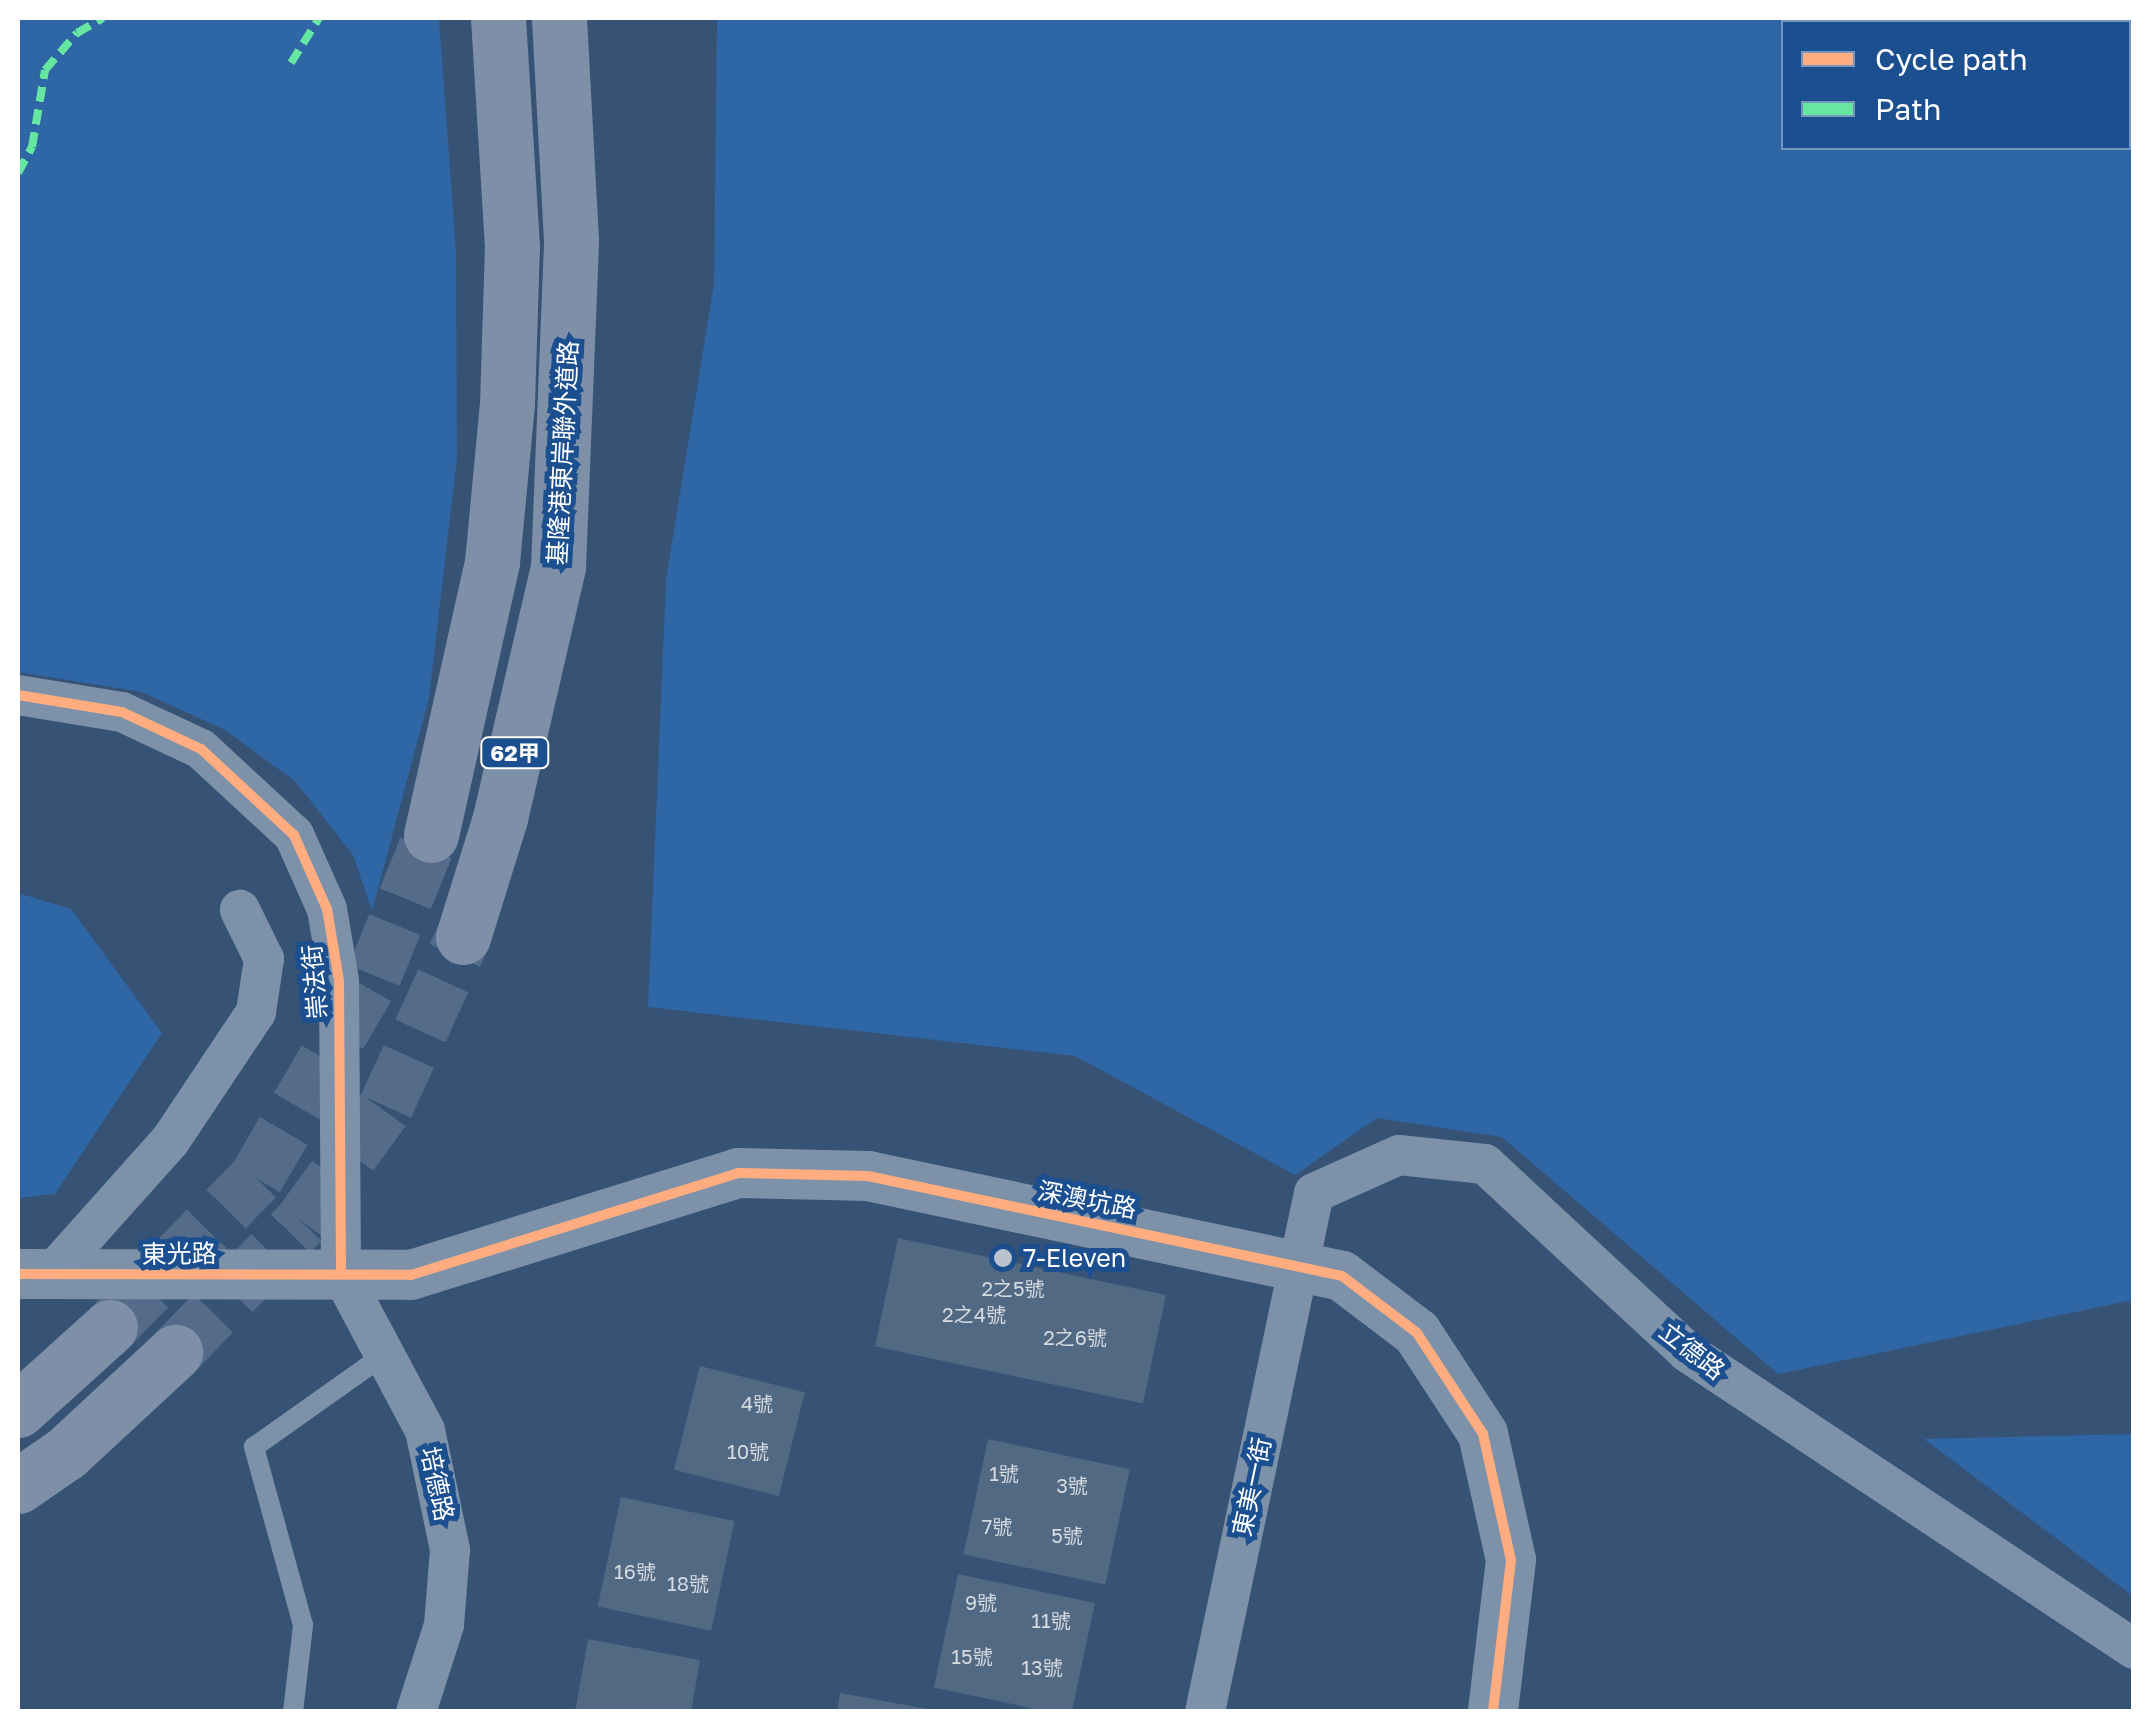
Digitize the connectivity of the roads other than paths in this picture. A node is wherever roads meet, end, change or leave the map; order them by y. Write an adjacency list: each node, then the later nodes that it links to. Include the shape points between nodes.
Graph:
1 (498, 18): 4 (highway, 62甲, via 512,247 492,562)
2 (558, 18): 6 (highway, 基隆港東岸聯外道路 / 62甲, via 571,240 558,567 500,818)
3 (18, 695): 8 (street, 崇法街, via 122,712 201,749 294,835 327,909 339,980)
4 (432, 834)
5 (240, 910): 9 (street, via 264,960 256,1012 170,1140)
6 (463, 936)
7 (1299, 1264): 8 (street, 深澳坑路, via 868,1176 738,1173 412,1275); 15 (street, 立德路, via 1314,1193 1352,1169 1399,1155 1486,1164 1686,1352); 18 (street, 東美一街); 19 (street, 深澳坑路, via 1342,1276 1416,1332 1483,1434 1511,1560)
8 (341, 1272): 9 (street, 東光路); 12 (street, 培德路)
9 (34, 1275)
10 (110, 1327): 13 (highway)
11 (176, 1352): 14 (highway, via 66,1453)
12 (388, 1352): 16 (lane, via 254,1447 302,1625); 17 (street, 培德路, via 425,1430 450,1550 444,1624)
13 (18, 1410)
14 (18, 1486)
15 (2134, 1648)
16 (293, 1712)
17 (416, 1712)
18 (1205, 1712)
19 (1493, 1712)

